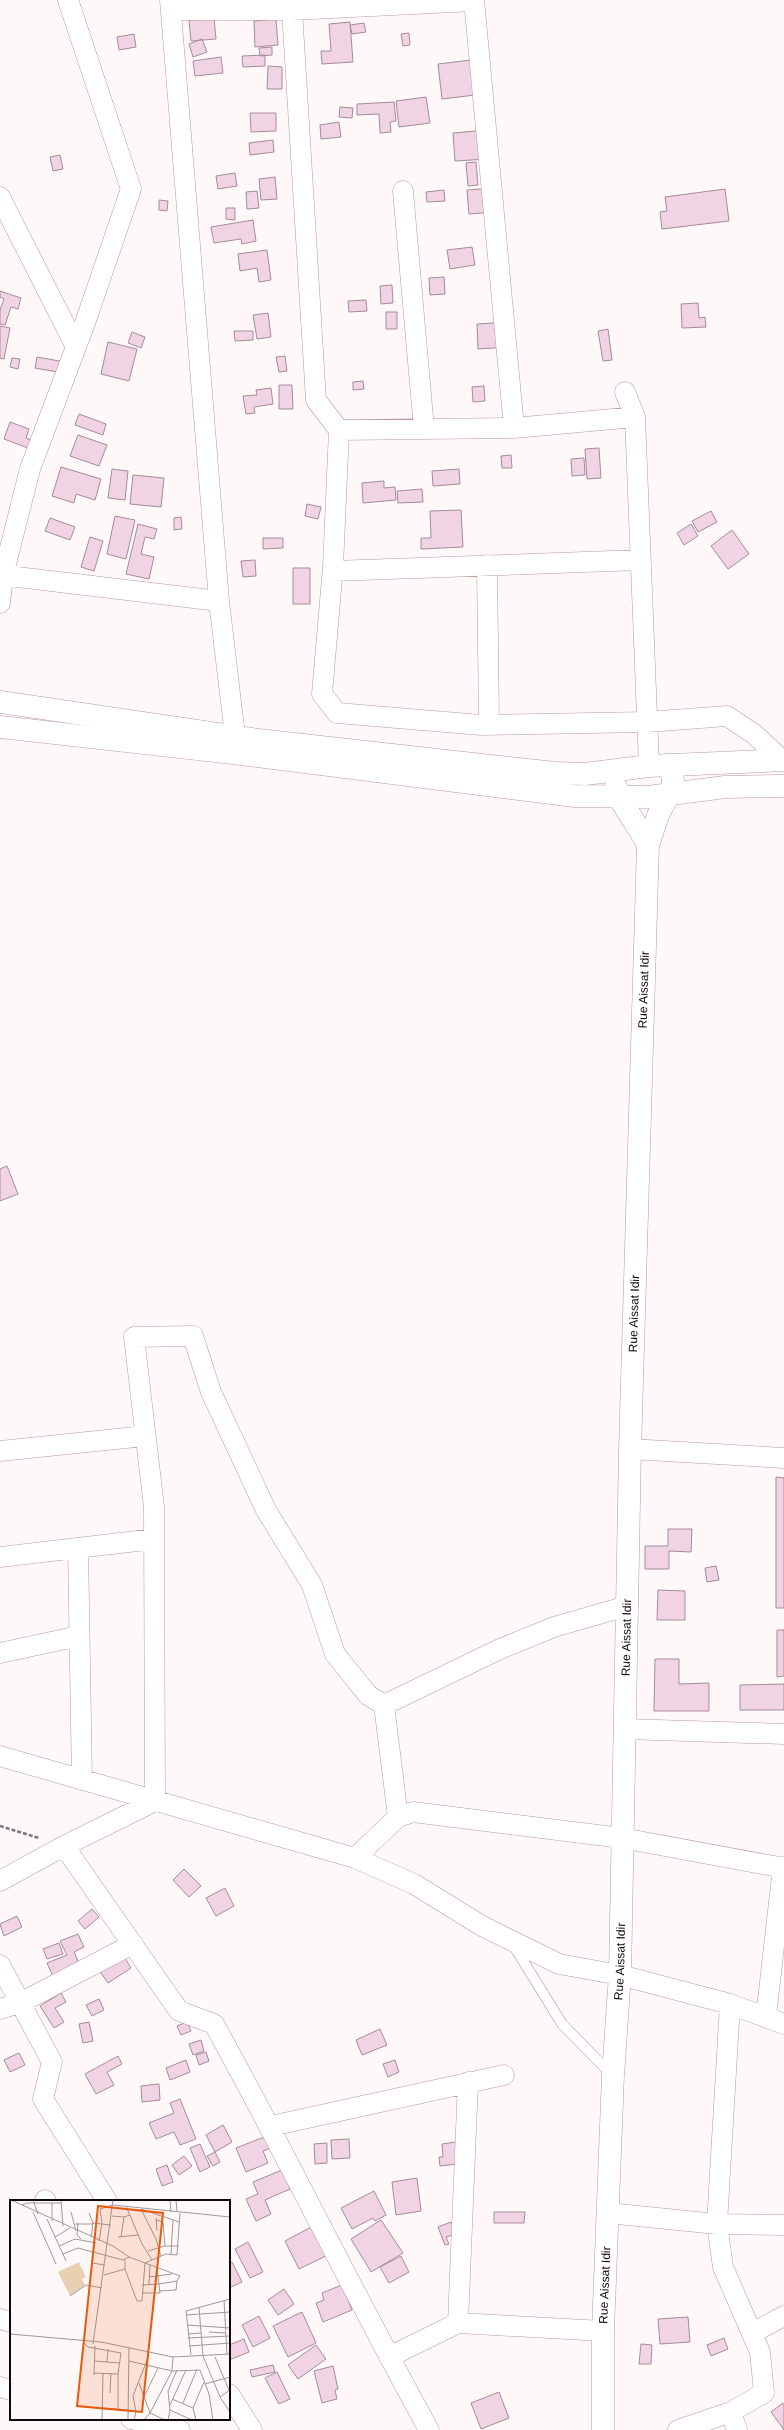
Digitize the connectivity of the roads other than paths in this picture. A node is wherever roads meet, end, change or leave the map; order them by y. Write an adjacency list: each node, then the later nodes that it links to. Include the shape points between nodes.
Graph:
1 (68, 0): 7 (street, via 131,189)
2 (474, 0): 4 (street); 10 (street)
3 (170, 5): 4 (street); 17 (street)
4 (292, 10): 12 (street, via 316,400)
5 (403, 191): 11 (street)
6 (0, 197): 7 (street)
7 (76, 347): 16 (street, via 30,469)
8 (625, 392): 9 (street)
9 (635, 417): 10 (street); 13 (street)
10 (514, 428): 11 (street)
11 (424, 429): 12 (street)
12 (339, 430): 15 (street)
13 (640, 560): 14 (street); 20 (street)
14 (487, 565): 15 (street); 21 (street)
15 (333, 571): 21 (street, via 322,694 337,713)
16 (2, 576): 17 (street); 18 (street)
17 (219, 601): 23 (street)
18 (0, 603)
19 (0, 702): 23 (street)
20 (647, 722): 21 (street); 24 (street, via 727,716 754,734); 25 (street)
21 (490, 724)
22 (0, 727): 23 (street)
23 (236, 745): 26 (street, via 555,774); 29 (street, via 543,793)
24 (783, 760): 25 (street)
25 (658, 766): 26 (street); 28 (street, via 674,777)
26 (620, 770): 29 (street, via 616,780)
27 (784, 786): 28 (street, via 725,787)
28 (670, 794): 29 (street); 30 (street, via 660,811)
29 (618, 797): 30 (street, via 635,820)
30 (648, 845): 32 (street, Rue Aissat Idir)
31 (146, 1436): 33 (street); 35 (street, via 154,1506); 41 (street, via 134,1337 193,1336 211,1392 266,1510 312,1585 335,1654 368,1695)
32 (630, 1449): 34 (street); 38 (street, Rue Aissat Idir)
33 (0, 1451)
34 (784, 1458)
35 (154, 1540): 36 (street); 46 (street)
36 (78, 1548): 37 (street); 39 (street)
37 (0, 1557)
38 (627, 1606): 41 (street, via 554,1628 500,1649); 42 (street, Rue Aissat Idir)
39 (79, 1636): 40 (street); 45 (street)
40 (0, 1653)
41 (384, 1705): 47 (street)
42 (624, 1729): 43 (street); 48 (street, Rue Aissat Idir)
43 (784, 1734)
44 (0, 1756): 45 (street)
45 (82, 1780): 46 (street)
46 (155, 1801): 49 (street); 50 (street)
47 (398, 1817): 48 (street, via 413,1812); 50 (street)
48 (622, 1838): 51 (street); 56 (street, Rue Aissat Idir)
49 (64, 1846): 52 (street); 54 (street)
50 (355, 1858): 53 (street, via 414,1884)
51 (784, 1868): 57 (street)
52 (0, 1881)
53 (511, 1941): 56 (street, via 559,1964); 64 (lane, via 562,2024)
54 (132, 1944): 58 (street); 66 (street, via 179,2011 214,2024)
55 (0, 1965): 58 (street)
56 (620, 1975): 59 (street); 64 (street, Rue Aissat Idir)
57 (777, 1981): 61 (street)
58 (20, 2003): 60 (street); 67 (street, via 52,2062 43,2099)
59 (730, 2004): 61 (street); 69 (street)
60 (0, 2009)
61 (766, 2017): 62 (street)
62 (784, 2024)
63 (504, 2075): 65 (street)
64 (613, 2075): 68 (street, Rue Aissat Idir)
65 (468, 2082): 66 (street); 74 (street)
66 (270, 2126): 77 (street)
67 (106, 2200)
68 (608, 2214): 69 (street); 75 (street, Rue Aissat Idir)
69 (717, 2224): 70 (street); 76 (street, via 723,2267)
70 (784, 2225)
71 (784, 2316): 76 (street)
72 (0, 2319): 73 (street)
73 (10, 2322)
74 (458, 2323): 75 (street); 77 (street)
75 (603, 2331): 86 (street, Rue Aissat Idir)
76 (752, 2334): 82 (street, via 760,2352 764,2393)
77 (389, 2357): 85 (street)
78 (0, 2387): 79 (street)
79 (10, 2390)
80 (230, 2396): 84 (street)
81 (135, 2420): 83 (street)
82 (734, 2421): 87 (street)
83 (180, 2430)
84 (252, 2430)
85 (429, 2430)
86 (604, 2430)
87 (678, 2430)

